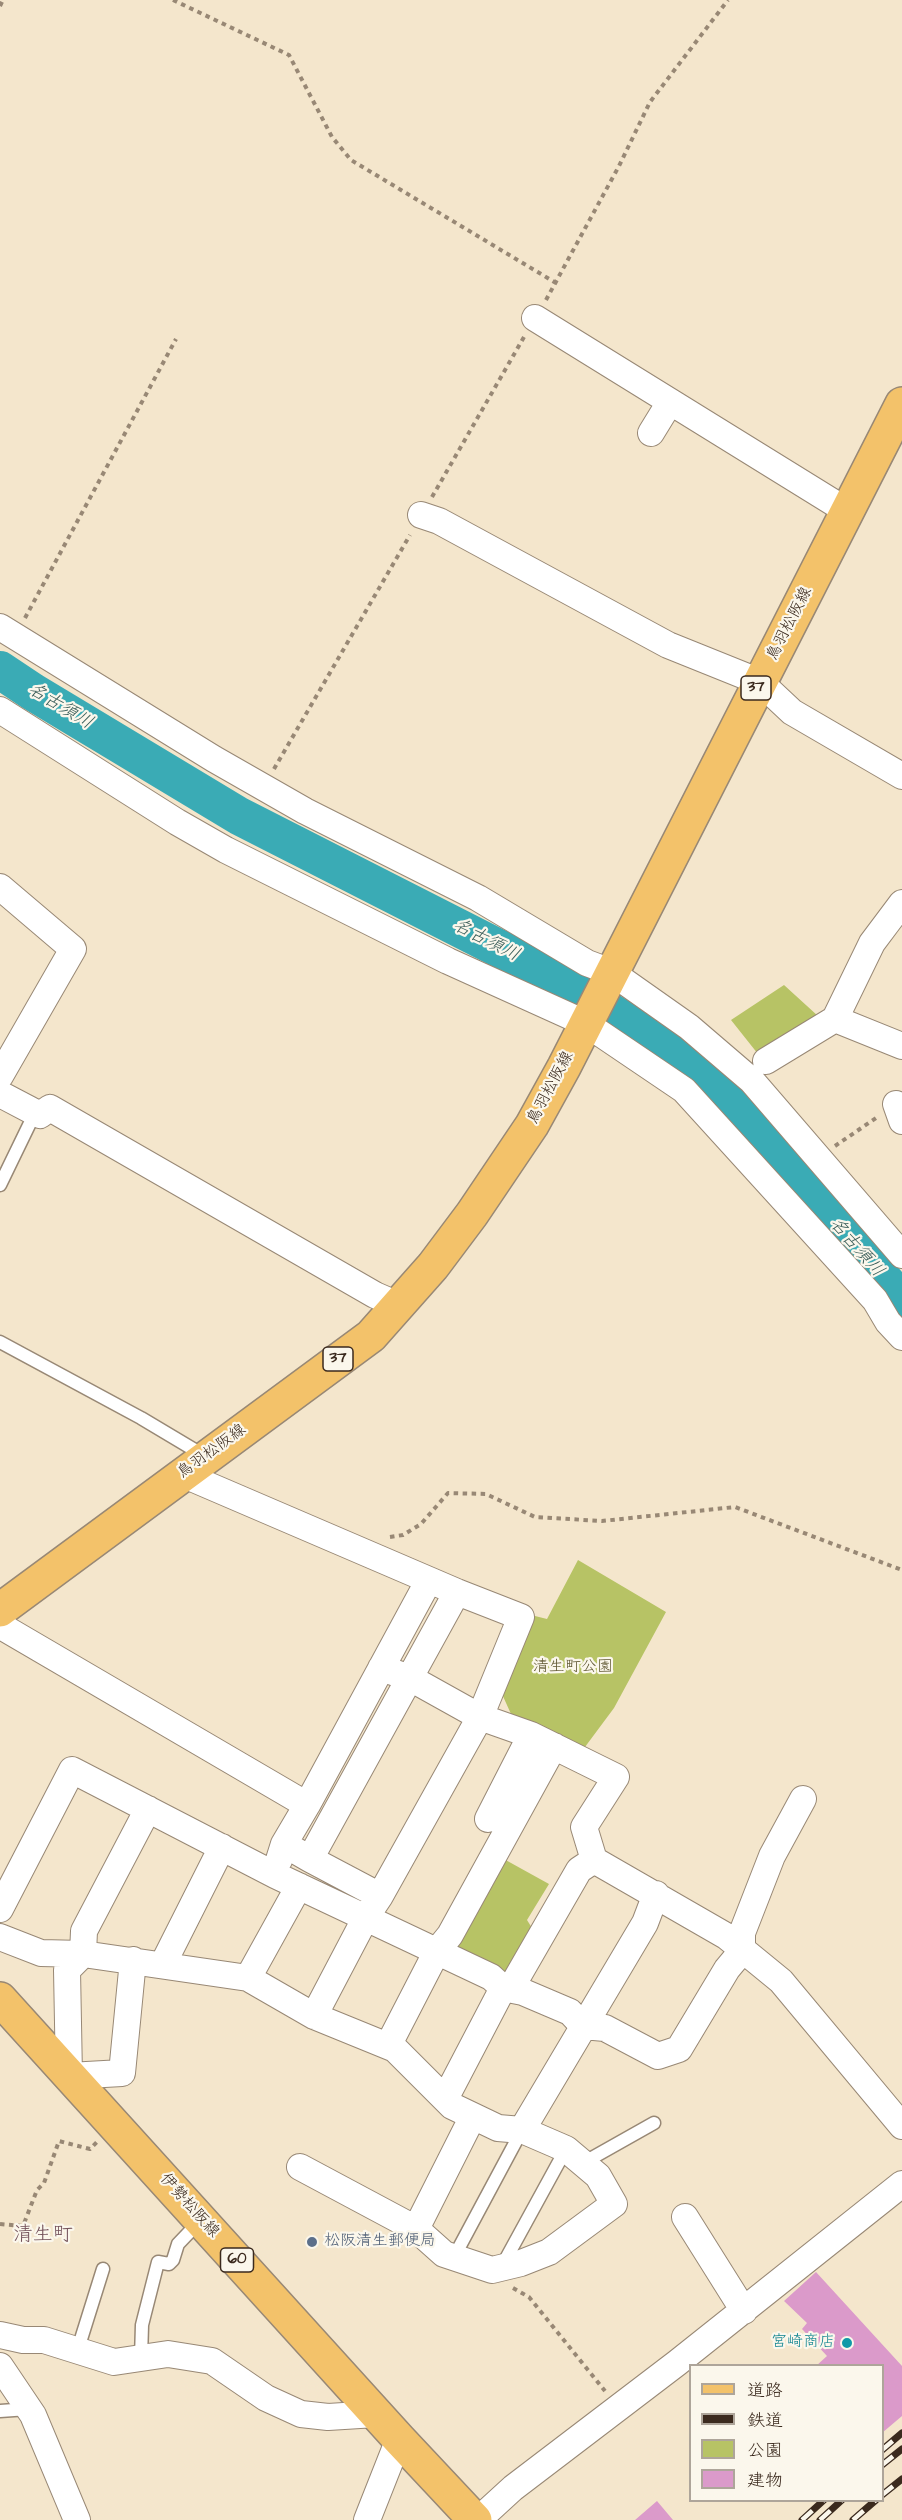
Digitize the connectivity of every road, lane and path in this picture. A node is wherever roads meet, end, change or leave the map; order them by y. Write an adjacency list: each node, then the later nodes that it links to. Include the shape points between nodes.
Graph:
1 (3, 0): 4 (path)
2 (173, 0): 5 (path, via 289,55 332,137 351,160)
3 (728, 0): 5 (path, via 650,102)
4 (0, 6)
5 (555, 283): 6 (path)
6 (535, 318): 8 (street); 12 (path)
7 (176, 339): 13 (path, via 24,620)
8 (670, 402): 10 (street); 11 (street)
9 (902, 404): 11 (main road, 鳥羽松阪線 / 37)
10 (651, 433)
11 (847, 511): 14 (main road, 鳥羽松阪線 / 37)
12 (421, 515): 14 (street, via 439,521 668,645); 16 (path, via 274,769)
13 (8, 622): 20 (street, via 214,759 305,811 478,898 587,963)
14 (760, 682): 17 (street, via 792,712); 20 (main road, 鳥羽松阪線 / 37)
15 (0, 710): 22 (street, via 226,850 448,961)
16 (264, 768)
17 (902, 776)
18 (0, 887): 25 (street, via 73,949)
19 (898, 914): 21 (street, via 872,943)
20 (611, 972): 22 (main road, 鳥羽松阪線 / 37); 29 (street, via 689,1027 753,1081)
21 (835, 1019): 23 (street); 24 (street)
22 (585, 1023): 32 (main road, 鳥羽松阪線 / 37, via 532,1125 459,1232); 33 (street, via 684,1090 875,1300)
23 (902, 1046)
24 (766, 1061)
25 (0, 1076)
26 (0, 1094): 28 (street)
27 (899, 1113): 29 (path)
28 (40, 1115): 30 (lane, via 31,1121); 32 (street, via 50,1108)
29 (818, 1158): 31 (street)
30 (0, 1185)
31 (902, 1255)
32 (398, 1305): 35 (main road, 鳥羽松阪線 / 37, via 371,1336)
33 (902, 1338)
34 (0, 1342): 35 (lane, via 141,1418)
35 (194, 1465): 36 (street); 40 (main road, 鳥羽松阪線 / 37)
36 (372, 1556): 37 (path, via 382,1538 404,1535 421,1524 448,1493 486,1494 535,1517 602,1521 735,1507); 38 (street)
37 (902, 1570)
38 (429, 1580): 39 (street); 42 (street)
39 (457, 1592): 43 (street); 44 (street, via 521,1617)
40 (0, 1610)
41 (0, 1618): 47 (street, via 6,1629)
42 (381, 1668): 43 (street); 47 (street)
43 (410, 1678): 44 (street); 52 (street)
44 (480, 1717): 45 (street); 57 (street)
45 (542, 1741): 49 (street); 53 (street, via 616,1777 584,1827); 60 (street, via 450,1935)
46 (803, 1799): 61 (street, via 772,1856 742,1933)
47 (307, 1805): 50 (street)
48 (148, 1809): 51 (street); 58 (street, via 72,1770); 62 (street, via 84,1931)
49 (488, 1819)
50 (284, 1844): 52 (street); 54 (street)
51 (222, 1847): 54 (street); 64 (street)
52 (310, 1859): 57 (street)
53 (594, 1860): 56 (street); 66 (street, via 579,1870)
54 (275, 1875): 55 (street)
55 (298, 1886): 57 (street); 65 (street)
56 (656, 1894): 61 (street, via 726,1936); 69 (street, via 645,1923)
57 (373, 1906): 60 (street); 68 (street)
58 (0, 1909)
59 (0, 1937): 62 (street, via 41,1953)
60 (437, 1951): 66 (street); 70 (street)
61 (742, 1951): 69 (street, via 679,2049 658,2056 605,2028); 76 (street, via 781,1981)
62 (83, 1954): 63 (street); 71 (street, via 67,1970)
63 (133, 1960): 64 (street); 71 (street, via 122,2073)
64 (163, 1964): 65 (street)
65 (248, 1978): 68 (street)
66 (507, 1988): 69 (street, via 570,2012); 72 (street)
67 (0, 1999): 71 (main road, 伊勢松阪線 / 60)
68 (314, 2016): 70 (street)
69 (583, 2026): 77 (street)
70 (388, 2046): 72 (street)
71 (69, 2076): 75 (main road, 伊勢松阪線 / 60)
72 (445, 2099): 73 (street)
73 (473, 2116): 77 (street, via 498,2128); 84 (street)
74 (654, 2123): 78 (lane)
75 (115, 2125): 82 (main road, 伊勢松阪線 / 60); 83 (path, via 90,2149 58,2141 44,2183 37,2190 23,2226)
76 (902, 2126)
77 (522, 2130): 78 (street); 85 (lane)
78 (574, 2156): 87 (lane); 87 (street, via 598,2176 614,2204 549,2252)
79 (300, 2167): 84 (street)
80 (902, 2184): 88 (street)
81 (685, 2217): 88 (street)
82 (201, 2220): 91 (lane, via 178,2244 169,2264 158,2262 142,2325); 98 (main road, 伊勢松阪線 / 60)
83 (0, 2224)
84 (416, 2229): 85 (street, via 444,2254)
85 (454, 2257): 87 (street)
86 (102, 2268): 90 (lane)
87 (497, 2269): 95 (path, via 498,2281 529,2297)
88 (744, 2311): 92 (street)
89 (0, 2335): 90 (street, via 44,2340)
90 (77, 2352): 91 (street, via 114,2362)
91 (141, 2358): 98 (street, via 168,2355 212,2361 266,2398 301,2414)
92 (691, 2364)
93 (0, 2366): 96 (street)
94 (684, 2371): 95 (street)
95 (619, 2408): 102 (street)
96 (28, 2409): 97 (lane); 100 (street)
97 (0, 2411)
98 (376, 2414): 99 (main road, 伊勢松阪線 / 60)
99 (399, 2439): 101 (street); 102 (main road, 伊勢松阪線 / 60)
100 (76, 2520)
101 (367, 2520)
102 (476, 2520)

